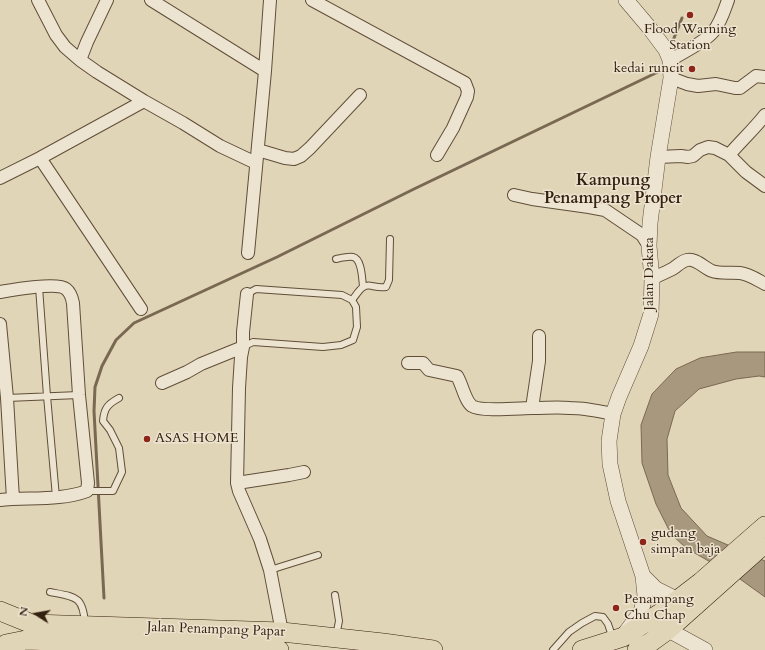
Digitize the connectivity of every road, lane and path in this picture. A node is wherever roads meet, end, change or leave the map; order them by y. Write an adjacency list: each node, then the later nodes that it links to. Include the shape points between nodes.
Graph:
1 (38, 0): 8 (street, via 56,35)
2 (107, 0): 8 (street)
3 (151, 0): 10 (street)
4 (270, 0): 10 (street)
5 (312, 0): 17 (street, via 466,83 467,97)
6 (626, 0): 9 (street, Jalan Dakata, via 662,44)
7 (728, 0): 9 (street, via 712,33)
8 (80, 60): 14 (street)
9 (670, 60): 12 (street, Jalan Dakata)
10 (265, 70): 16 (street)
11 (765, 77): 12 (street, via 756,76 740,88 716,84 698,86)
12 (672, 78): 19 (street, Jalan Dakata)
13 (360, 95): 16 (street, via 301,156 294,159 285,158)
14 (144, 102): 20 (street); 21 (street, via 220,146)
15 (765, 115): 18 (street)
16 (258, 150): 21 (street)
17 (437, 155)
18 (729, 155): 19 (street, via 708,147 688,157); 23 (street)
19 (658, 157): 26 (street, Jalan Dakata)
20 (40, 158): 22 (street); 36 (street)
21 (256, 163): 27 (street)
22 (0, 178)
23 (765, 186)
24 (514, 195): 26 (street, via 605,210 642,234)
25 (390, 239): 31 (lane, via 386,287)
26 (649, 246): 29 (street, Jalan Dakata)
27 (248, 253)
28 (336, 259): 31 (lane, via 353,257 360,262)
29 (652, 279): 30 (street, via 682,262 692,260 714,272 750,275); 47 (street, Jalan Dakata, via 651,314)
30 (765, 284)
31 (363, 286): 35 (lane)
32 (39, 287): 33 (street); 42 (street, via 58,286 66,288 71,295); 43 (lane)
33 (0, 292)
34 (246, 294): 35 (lane, via 256,289 342,295); 39 (street)
35 (352, 300): 39 (lane, via 356,307 357,327 353,340 341,345 322,347 252,342)
36 (142, 309)
37 (0, 324): 44 (street)
38 (539, 336): 46 (street, via 539,362)
39 (243, 347): 41 (street); 49 (street, via 239,388)
40 (408, 363): 46 (street, via 423,363 429,370 457,376 472,406)
41 (162, 383)
42 (80, 395): 43 (lane); 50 (street)
43 (47, 396): 44 (lane); 51 (lane)
44 (7, 398): 52 (street)
45 (119, 398): 50 (lane, via 110,403 103,421 119,448 122,472 113,491)
46 (532, 408): 47 (street, via 590,409)
47 (613, 414): 57 (street, Jalan Dakata, via 609,441 610,464 618,501)
48 (304, 472): 49 (street)
49 (237, 484): 56 (street, via 260,538)
50 (87, 492): 51 (street)
51 (56, 497): 52 (street)
52 (13, 499): 53 (street)
53 (0, 500)
54 (762, 537): 61 (main road); 64 (main road, via 700,602)
55 (318, 555): 56 (lane)
56 (270, 570): 67 (street)
57 (643, 576): 61 (street, Jalan Dakata, via 656,589); 66 (street, Jalan Dakata, via 645,596 641,612)
58 (50, 592): 63 (lane, via 78,599 84,613)
59 (335, 595): 65 (lane, via 339,621)
60 (0, 600): 63 (main road, via 21,612 55,615)
61 (678, 600): 66 (main road)
62 (0, 611): 63 (main road, Jalan Penampang Papar, via 32,624)
63 (80, 625): 67 (main road, Jalan Penampang Papar)
64 (669, 629): 75 (main road); 76 (street)
65 (335, 637): 67 (main road, Jalan Penampang Papar); 72 (main road, Jalan Penampang Papar)
66 (618, 639): 73 (lane, via 603,617 595,616 569,632); 74 (main road)
67 (281, 641): 69 (main road, Jalan Penampang Papar, via 227,646)
68 (60, 642): 69 (main road, Jalan Penampang Papar, via 88,642); 70 (main road, Jalan Penampang Papar, via 26,640 6,644); 71 (main road)
69 (122, 648)
70 (0, 649)
71 (14, 650)
72 (433, 650)
73 (553, 650)
74 (582, 650)
75 (637, 650)
76 (705, 650)

